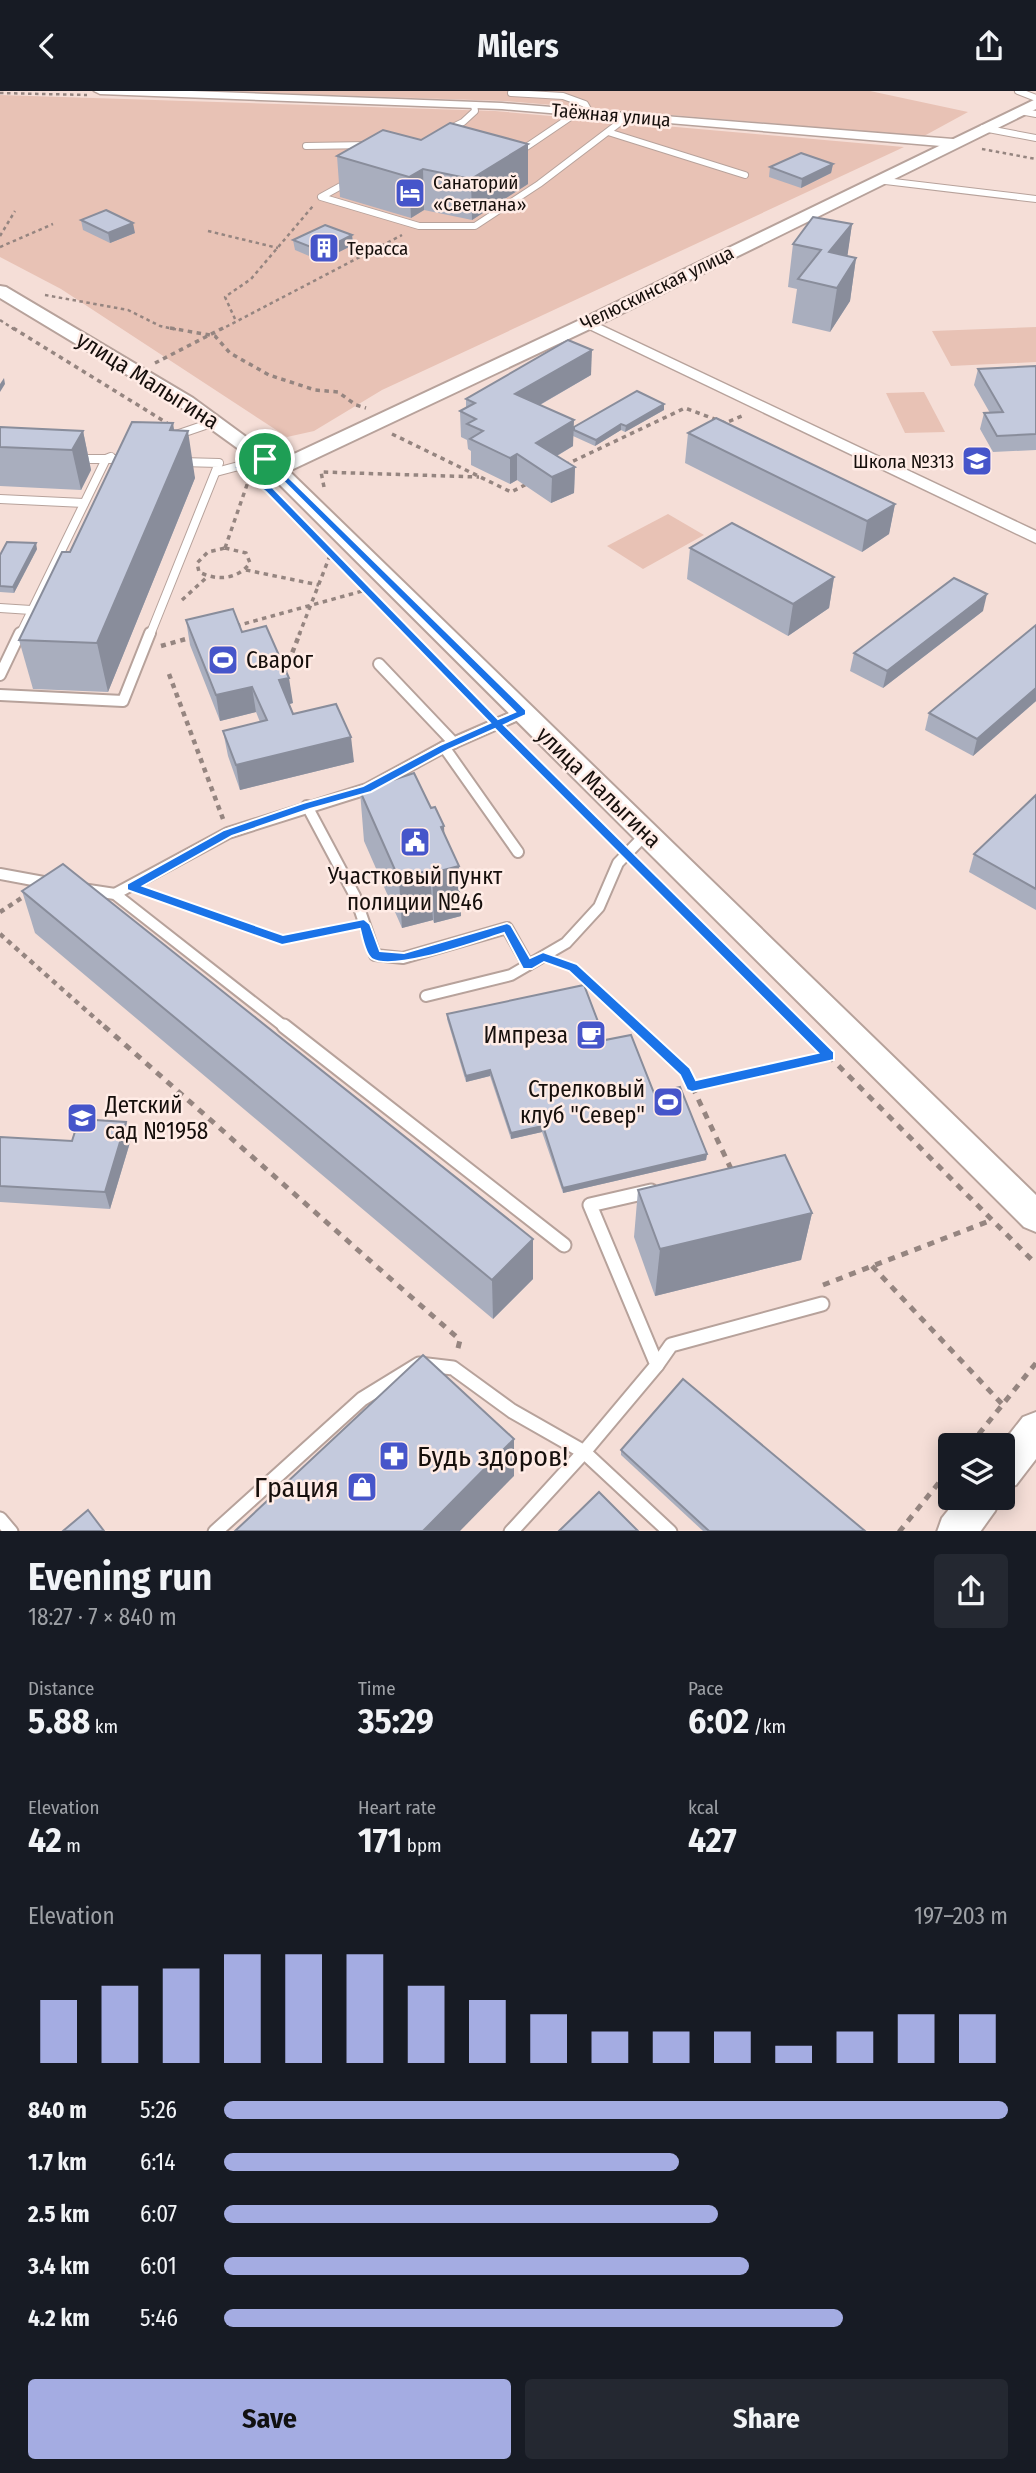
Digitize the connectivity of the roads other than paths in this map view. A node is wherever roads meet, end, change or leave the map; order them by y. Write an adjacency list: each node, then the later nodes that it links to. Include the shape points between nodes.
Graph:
1 (100, 91): 3 (street, Таёжная улица)
2 (1018, 91): 5 (lane)
3 (168, 92): 6 (street, Таёжная улица)
4 (511, 93): 8 (lane, via 564,96 585,104)
5 (1036, 100): 7 (street, Челюскинская улица)
6 (474, 105): 8 (street, Таёжная улица); 12 (lane, via 475,111 463,123)
7 (1028, 112): 10 (street, Челюскинская улица)
8 (584, 113): 9 (street, Таёжная улица); 17 (lane)
9 (627, 117): 11 (lane); 14 (street, Таёжная улица)
10 (983, 128): 13 (lane); 14 (street, Челюскинская улица)
11 (608, 132): 18 (lane); 19 (lane, via 475,226 419,226 321,197)
12 (440, 133)
13 (1036, 138)
14 (953, 142): 20 (street, Челюскинская улица)
15 (375, 145): 16 (lane)
16 (306, 146)
17 (509, 158)
18 (746, 175)
19 (357, 177)
20 (877, 180): 21 (lane); 23 (street, Челюскинская улица)
21 (1036, 199)
22 (0, 292): 24 (street, улица Малыгина)
23 (588, 323): 32 (street, Челюскинская улица); 35 (street)
24 (217, 422): 25 (lane); 32 (street, улица Малыгина)
25 (170, 437)
26 (72, 447): 28 (lane, via 67,458)
27 (132, 450): 28 (lane)
28 (106, 459): 29 (lane); 34 (lane)
29 (144, 460)
30 (169, 461): 31 (lane, via 219,463)
31 (216, 472): 32 (lane, via 238,467); 40 (lane, via 123,701)
32 (263, 472): 41 (street, улица Малыгина)
33 (0, 499): 34 (lane)
34 (84, 503): 37 (lane)
35 (1036, 538)
36 (0, 608): 37 (lane)
37 (32, 610): 39 (lane)
38 (379, 664): 42 (lane)
39 (0, 675)
40 (0, 695)
41 (522, 713): 42 (lane); 44 (street, улица Малыгина)
42 (449, 745): 43 (lane, via 367,789); 45 (lane)
43 (307, 806): 47 (lane, via 228,833); 48 (lane, via 355,896 375,955 404,958 507,928)
44 (647, 833): 48 (lane, via 618,863 599,907 566,943); 51 (street, улица Малыгина)
45 (518, 852)
46 (0, 874): 47 (lane)
47 (115, 894): 52 (lane)
48 (528, 965): 49 (lane, via 512,975)
49 (426, 996)
50 (668, 1187): 54 (lane, via 590,1205)
51 (1036, 1217)
52 (564, 1245)
53 (822, 1304): 54 (lane, via 671,1345)
54 (657, 1365): 56 (lane)
55 (1036, 1430): 57 (street)
56 (584, 1452): 61 (lane, via 512,1411 453,1368 419,1364 362,1399); 62 (lane); 63 (lane)
57 (1015, 1457)
58 (973, 1510): 64 (street)
59 (0, 1519): 60 (lane)
60 (11, 1531)
61 (215, 1531)
62 (512, 1531)
63 (670, 1531)
64 (956, 1531)

